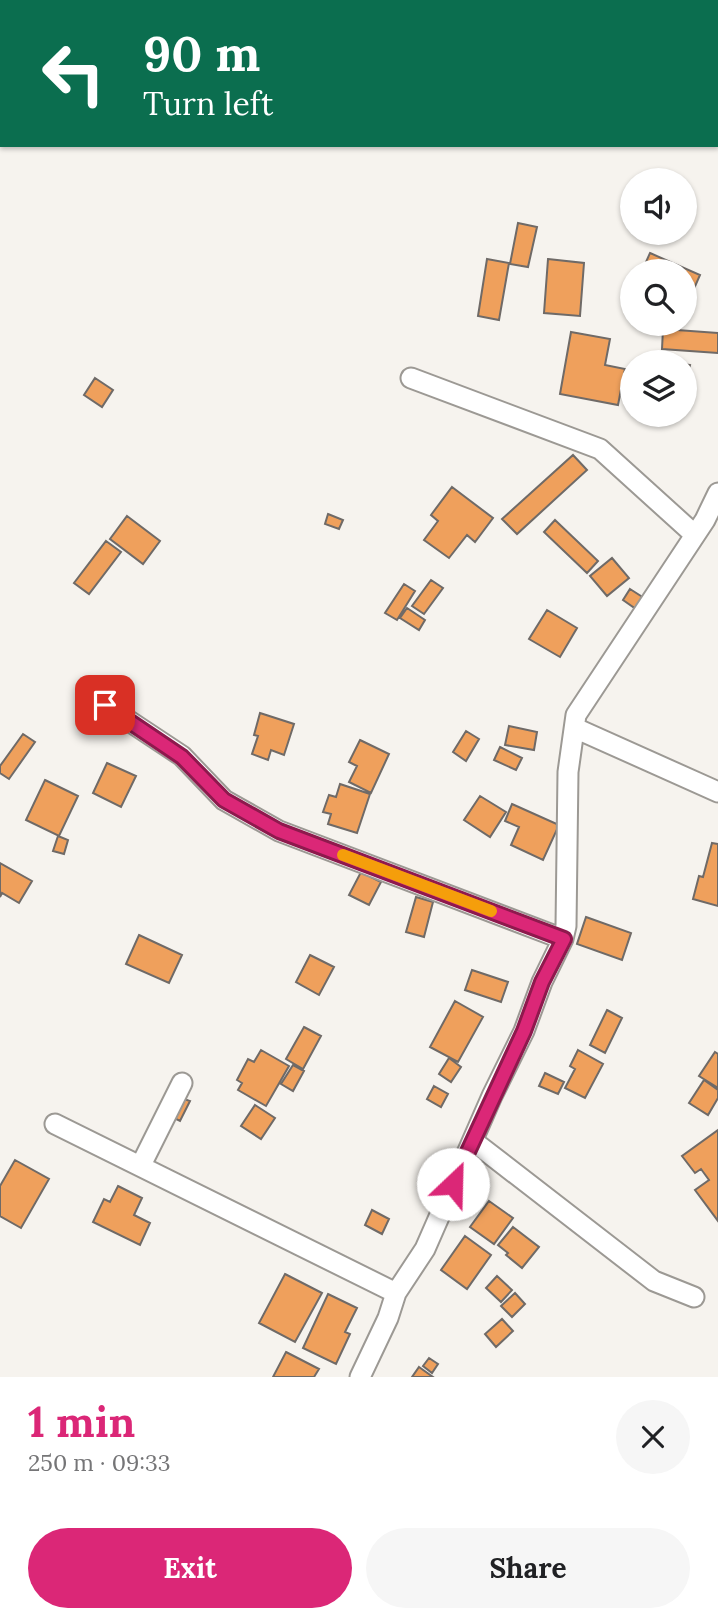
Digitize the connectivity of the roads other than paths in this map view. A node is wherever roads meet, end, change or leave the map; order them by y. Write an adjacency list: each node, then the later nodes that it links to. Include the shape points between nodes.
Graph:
1 (411, 378): 3 (street, via 600,449)
2 (718, 493): 3 (street)
3 (695, 535): 5 (street, via 576,715)
4 (105, 705): 7 (street, via 182,757 224,800 279,831)
5 (575, 728): 6 (street); 7 (street, via 568,772)
6 (718, 792)
7 (564, 939): 10 (street)
8 (182, 1083): 11 (street)
9 (55, 1124): 11 (street)
10 (472, 1141): 12 (street, via 425,1249); 13 (street, via 654,1281)
11 (141, 1165): 12 (street)
12 (396, 1293): 14 (street)
13 (694, 1297)
14 (360, 1377)

